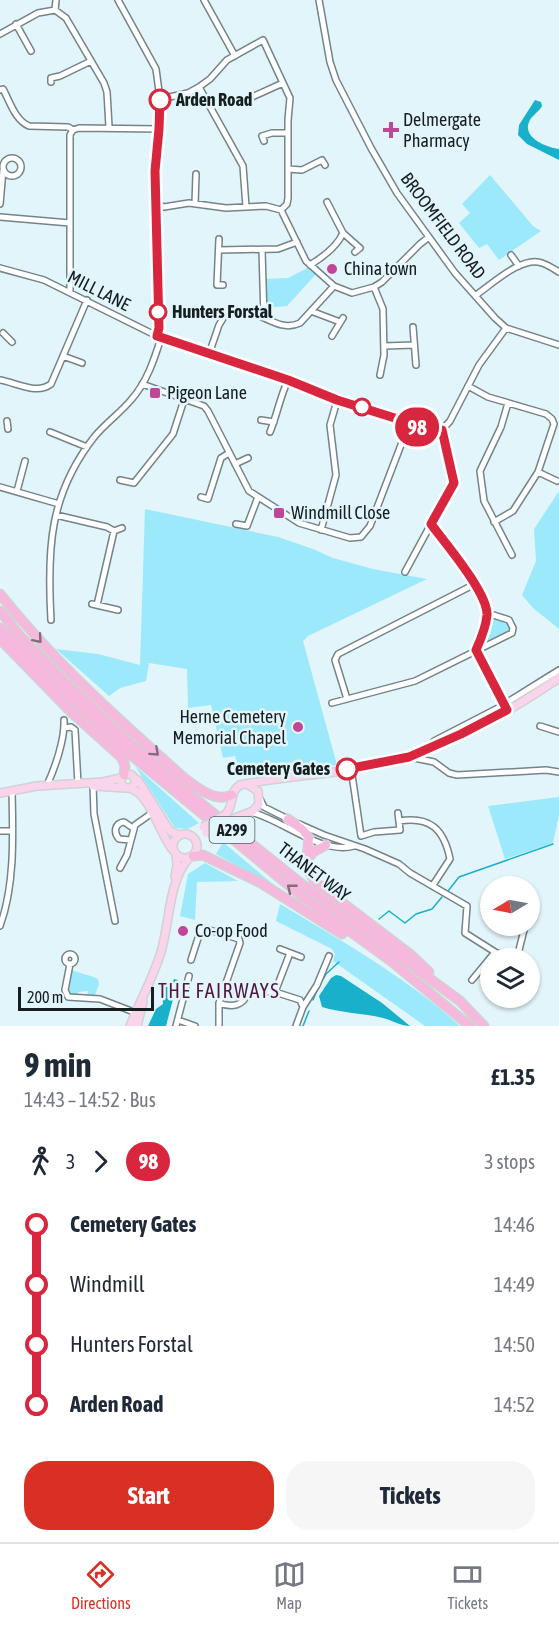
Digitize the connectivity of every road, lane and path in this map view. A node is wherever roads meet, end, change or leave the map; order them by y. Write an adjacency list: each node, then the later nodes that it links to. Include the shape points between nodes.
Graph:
1 (56, 0): 5 (street)
2 (118, 0): 16 (street, via 156,69)
3 (204, 0): 9 (street)
4 (319, 0): 35 (street, BROOMFIELD ROAD, via 336,81 397,193)
5 (55, 10): 6 (street); 10 (street, via 66,18)
6 (16, 24): 7 (street); 8 (street)
7 (0, 34)
8 (31, 51)
9 (235, 56): 12 (street, via 263,40); 13 (street)
10 (91, 61): 11 (street, via 51,78); 17 (street, via 107,93)
11 (51, 82)
12 (283, 83): 15 (street); 20 (street, via 290,98)
13 (199, 87): 16 (street); 30 (street, via 243,166)
14 (0, 90): 19 (street, via 3,89 24,124)
15 (252, 97)
16 (160, 99): 18 (street)
17 (109, 127): 18 (street); 19 (street)
18 (159, 129): 29 (street)
19 (73, 130): 33 (street)
20 (288, 133): 21 (street, via 262,136); 23 (street)
21 (264, 141)
22 (325, 165): 23 (street, via 322,160 302,170)
23 (288, 169): 31 (street, via 287,204)
24 (3, 170): 27 (street)
25 (196, 174): 28 (street)
26 (327, 202): 34 (street)
27 (0, 204)
28 (195, 204): 29 (street); 30 (street)
29 (156, 205): 61 (street)
30 (246, 207): 31 (street)
31 (281, 210): 37 (street)
32 (0, 217): 33 (street)
33 (70, 222): 49 (street)
34 (343, 232): 40 (street, via 360,248); 42 (street, via 340,240)
35 (429, 237): 48 (street); 50 (street, BROOMFIELD ROAD)
36 (219, 239): 38 (street)
37 (297, 242): 39 (street); 42 (street)
38 (219, 250): 39 (street); 46 (street, via 217,285)
39 (262, 250): 55 (street)
40 (356, 252)
41 (511, 255): 43 (street)
42 (310, 265): 47 (street)
43 (519, 266): 45 (street, via 541,262); 50 (street)
44 (0, 268): 49 (street, MILL LANE)
45 (559, 272)
46 (223, 285)
47 (334, 286): 48 (street, via 352,293); 52 (street)
48 (374, 287): 64 (street, via 383,309)
49 (70, 292): 51 (street, MILL LANE)
50 (476, 295): 59 (street, BROOMFIELD ROAD)
51 (87, 300): 61 (street, MILL LANE); 66 (street)
52 (311, 311): 55 (street, via 300,323 288,327); 60 (street, via 341,320)
53 (227, 312): 56 (street)
54 (253, 313): 55 (street)
55 (264, 318)
56 (219, 325): 57 (street); 65 (street)
57 (228, 327)
58 (413, 327): 62 (street)
59 (506, 328): 63 (street); 73 (street)
60 (332, 336)
61 (159, 337): 65 (street, MILL LANE); 72 (street)
62 (414, 345): 64 (street); 68 (street)
63 (559, 345)
64 (384, 346): 69 (street)
65 (209, 354): 71 (street, MILL LANE)
66 (63, 356): 67 (street); 70 (street, via 46,388 39,390)
67 (82, 363)
68 (416, 365)
69 (380, 375)
70 (0, 380)
71 (288, 380): 75 (street, MILL LANE); 78 (street)
72 (142, 384): 74 (street); 85 (street, via 134,398)
73 (468, 386): 76 (street); 82 (street)
74 (184, 400): 86 (street, via 204,406); 91 (street, via 167,443 134,483)
75 (337, 400): 79 (street, MILL LANE); 103 (street, via 330,425 336,475)
76 (508, 403): 90 (street, via 552,419 554,424); 99 (street, via 480,471 484,501)
77 (261, 420): 78 (street)
78 (274, 422): 84 (street)
79 (409, 424): 82 (street, MILL LANE, via 426,431); 103 (street, via 365,534 350,538)
80 (7, 425): 81 (street)
81 (0, 426)
82 (442, 430): 101 (street, via 454,483)
83 (50, 432): 85 (street)
84 (270, 432)
85 (87, 447): 97 (street, via 66,480)
86 (229, 453): 89 (street); 95 (street, via 221,458 208,499)
87 (248, 458): 89 (street)
88 (26, 461): 94 (street)
89 (235, 464): 96 (street, via 249,491)
90 (538, 472): 92 (street); 99 (street, via 513,511)
91 (120, 480)
92 (557, 481)
93 (0, 487): 94 (street)
94 (17, 491): 97 (street)
95 (201, 497)
96 (258, 498): 100 (street, via 247,526); 103 (street, via 300,523)
97 (59, 504): 98 (street)
98 (56, 515): 104 (street); 112 (street, via 50,544)
99 (494, 522): 105 (street)
100 (236, 524)
101 (431, 524): 106 (street, via 407,562); 107 (street)
102 (122, 528): 104 (street)
103 (321, 530)
104 (114, 531): 109 (street, via 95,604)
105 (512, 555)
106 (405, 572)
107 (475, 584): 111 (street); 118 (street, via 338,654 335,660)
108 (0, 594): 122 (highway, A299, one-way to 122, via 41,642)
109 (118, 610)
110 (0, 611): 180 (highway, THANET WAY / A299, via 66,683 183,789 299,882)
111 (487, 613): 115 (street); 115 (street, via 509,620 513,628 508,635)
112 (51, 620)
113 (0, 628): 176 (highway, THANET WAY / A299, one-way to 113, via 303,897 164,783 78,706)
114 (0, 639): 131 (highway, via 122,758)
115 (476, 650): 118 (street, via 415,681); 120 (street)
116 (559, 670): 120 (street)
117 (559, 678): 120 (main road)
118 (347, 699): 119 (street)
119 (332, 703)
120 (506, 707): 127 (street); 128 (main road, via 461,734)
121 (64, 720): 124 (street)
122 (119, 720): 125 (highway); 141 (highway, A299, one-way to 141, via 194,785 219,797)
123 (540, 726): 126 (street)
124 (64, 728): 134 (street, via 71,726 75,730); 136 (street)
125 (140, 730)
126 (559, 732)
127 (434, 741)
128 (409, 757): 129 (main road); 130 (street, via 434,762 457,775)
129 (351, 768): 133 (main road); 147 (street, via 360,836 400,830)
130 (559, 772)
131 (122, 776): 132 (main road, via 130,774); 134 (main road); 137 (main road, via 121,784)
132 (135, 779): 137 (main road, via 134,786); 152 (main road, via 170,831)
133 (273, 780): 135 (main road); 140 (main road)
134 (88, 784): 136 (main road); 137 (main road); 164 (street)
135 (247, 784): 140 (main road); 141 (main road, via 235,789)
136 (47, 785): 138 (main road)
137 (127, 788): 143 (main road, via 141,795)
138 (12, 792): 139 (main road); 151 (street)
139 (0, 794)
140 (260, 796): 142 (main road, via 256,808); 146 (street, via 264,807)
141 (232, 798): 145 (main road)
142 (248, 812): 145 (main road); 153 (street)
143 (152, 813): 148 (street); 158 (main road)
144 (398, 813): 147 (street)
145 (227, 818): 149 (main road, bridge)
146 (288, 819): 153 (highway); 157 (street)
147 (399, 821): 163 (street, via 421,820 439,830 450,859)
148 (133, 828): 154 (street); 154 (street, via 124,822 118,824 115,832 119,839)
149 (205, 830): 152 (main road); 156 (main road)
150 (0, 831): 151 (street)
151 (12, 831): 165 (street, via 8,899)
152 (183, 834): 156 (main road, via 195,839); 158 (main road, via 173,841)
153 (309, 838): 155 (street); 160 (highway)
154 (131, 840): 161 (street, via 130,856)
155 (326, 845): 157 (street); 160 (highway)
156 (197, 846): 159 (main road)
157 (356, 846): 163 (street, via 399,864)
158 (174, 852): 159 (main road, via 182,859); 162 (main road)
159 (191, 857): 162 (main road); 176 (highway, A299, via 203,855 261,883)
160 (306, 862): 180 (highway, A299, via 315,882 411,956)
161 (120, 868)
162 (176, 883): 183 (main road, via 160,954)
163 (433, 885): 166 (street, via 467,906 465,933)
164 (115, 921)
165 (0, 926)
166 (489, 948)
167 (280, 949): 168 (street)
168 (290, 953): 170 (street); 179 (street)
169 (329, 956): 182 (street)
170 (301, 957)
171 (191, 960): 177 (street, via 203,928 239,939)
172 (70, 964): 183 (street, via 65,990 68,997 100,999)
173 (480, 970): 175 (street)
174 (189, 976): 184 (street)
175 (472, 980)
176 (421, 985): 190 (highway, THANET WAY / A299)
177 (226, 986): 178 (street); 181 (street)
178 (248, 992): 179 (street); 181 (street, via 237,1005)
179 (275, 992): 182 (street, via 300,999)
180 (460, 1001): 191 (highway, THANET WAY / A299)
181 (219, 1003): 188 (street)
182 (303, 1007): 189 (street)
183 (139, 1014): 185 (main road); 186 (main road)
184 (177, 1023): 187 (street)
185 (130, 1026)
186 (137, 1026)
187 (195, 1026)
188 (219, 1026)
189 (296, 1026)
190 (470, 1026)
191 (484, 1026)

